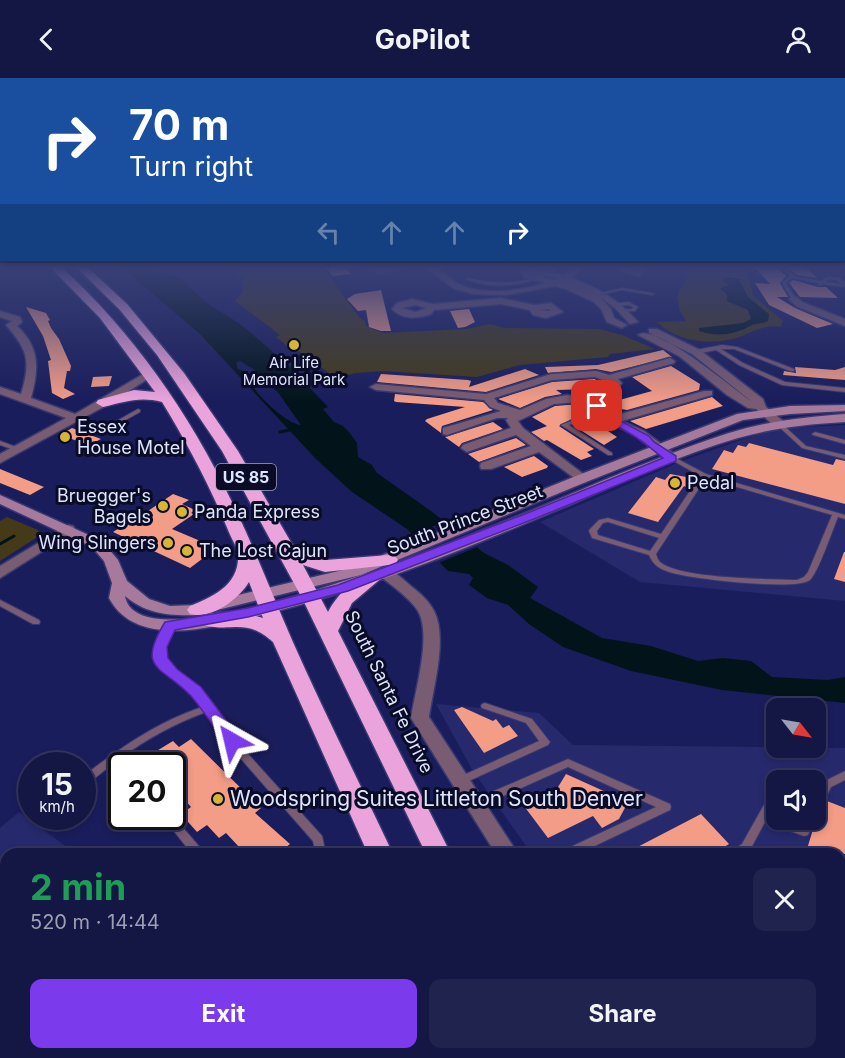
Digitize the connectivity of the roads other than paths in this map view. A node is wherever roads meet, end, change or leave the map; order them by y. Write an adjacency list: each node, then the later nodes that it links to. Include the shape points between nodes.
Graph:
1 (100, 311): 16 (highway, US 85)
2 (127, 311): 18 (highway, South Santa Fe Drive / US 85)
3 (606, 311): 8 (street, via 610,320)
4 (622, 311): 8 (street)
5 (815, 311): 7 (street)
6 (0, 314): 9 (street, via 17,319)
7 (845, 323)
8 (628, 324): 11 (street, via 645,324)
9 (11, 325): 10 (street); 24 (street, via 33,356)
10 (0, 330)
11 (648, 333): 13 (street); 29 (street, via 748,404)
12 (717, 348): 13 (lane); 15 (lane, via 735,348); 21 (lane, via 784,384)
13 (696, 352): 29 (street, via 759,401)
14 (670, 361): 17 (street)
15 (792, 370)
16 (149, 375): 18 (highway, via 166,373); 25 (highway, US 85); 26 (street)
17 (609, 378): 23 (street, via 596,374 551,377); 27 (street, via 616,383)
18 (184, 382): 58 (highway, South Santa Fe Drive / US 85, via 238,463)
19 (376, 387): 23 (street)
20 (0, 390): 24 (street)
21 (845, 390)
22 (708, 393): 33 (street)
23 (487, 397): 31 (street, via 494,405)
24 (25, 399): 32 (street)
25 (165, 399): 26 (highway, via 137,393); 59 (highway, US 85, via 206,468)
26 (103, 403): 32 (street)
27 (596, 404): 31 (street, via 567,398); 33 (street)
28 (845, 408): 29 (street, South Prince Street)
29 (764, 410): 35 (street); 43 (street, South Prince Street)
30 (138, 411): 37 (lane)
31 (518, 413): 36 (street, via 512,422); 38 (street, via 496,415)
32 (76, 418): 45 (street)
33 (609, 418): 43 (street, via 616,428); 46 (lane, via 588,416 564,425)
34 (845, 418): 35 (street, South Prince Street)
35 (779, 424): 47 (lane, via 804,447); 48 (street, South Prince Street, via 734,435)
36 (518, 430): 42 (street); 44 (street)
37 (102, 431)
38 (447, 431)
39 (815, 434): 40 (lane)
40 (845, 442)
41 (0, 443): 45 (lane)
42 (541, 447): 50 (street); 52 (street)
43 (654, 447): 48 (street); 52 (street, South Prince Street)
44 (467, 448)
45 (17, 449): 49 (street)
46 (610, 454)
47 (845, 457)
48 (672, 458): 51 (lane); 61 (street, South Prince Street, via 497,529)
49 (0, 459)
50 (486, 466)
51 (704, 475): 54 (lane); 57 (lane)
52 (581, 479): 61 (street, South Prince Street, via 485,519)
53 (0, 499): 56 (street, South Prince Street)
54 (836, 514): 55 (lane); 60 (lane, via 813,572 798,582 679,572 659,565)
55 (845, 517)
56 (68, 529): 62 (street); 63 (street, South Prince Street, via 101,547)
57 (663, 537): 60 (lane); 60 (lane, via 608,520 600,521 593,531 595,536)
58 (286, 548): 61 (highway, via 325,566); 64 (highway, South Santa Fe Drive / US 85)
59 (247, 554): 65 (highway, US 85); 67 (highway, via 243,576 234,591)
60 (652, 554)
61 (393, 565): 64 (street, South Prince Street); 64 (street, South Prince Street, via 340,576); 70 (highway, via 344,600); 80 (street, via 409,593 427,612 432,630 420,718)
62 (0, 573)
63 (120, 583): 67 (street, South Prince Street, via 150,606); 69 (street, South Prince Street, via 117,598 124,610 148,622)
64 (308, 591): 65 (street, South Prince Street); 70 (highway, South Santa Fe Drive / US 85)
65 (266, 602): 67 (street, South Prince Street); 71 (highway, US 85)
66 (0, 603): 68 (lane)
67 (204, 615): 69 (street, South Prince Street); 71 (highway, via 250,619)
68 (36, 622)
69 (170, 626): 74 (lane, via 159,647 160,659)
70 (329, 630): 77 (highway, South Santa Fe Drive / US 85)
71 (282, 638): 72 (highway, US 85)
72 (307, 696): 90 (highway); 91 (highway, US 85)
73 (485, 706): 80 (lane, via 529,721 545,742)
74 (208, 708): 75 (lane, via 140,738); 89 (lane, via 245,757 318,839)
75 (121, 752)
76 (108, 762): 78 (lane)
77 (392, 762): 92 (highway, South Santa Fe Drive / US 85); 93 (highway)
78 (96, 772)
79 (845, 775): 81 (lane)
80 (460, 781): 83 (street)
81 (828, 784): 82 (lane)
82 (826, 788)
83 (475, 804): 94 (street); 95 (lane, via 568,764 666,807)
84 (766, 810): 85 (lane)
85 (763, 816): 86 (lane); 96 (lane)
86 (766, 817)
87 (179, 830): 88 (lane)
88 (194, 848)
89 (320, 848)
90 (365, 848)
91 (378, 848)
92 (437, 848)
93 (448, 848)
94 (504, 848)
95 (579, 848)
96 (744, 848)

